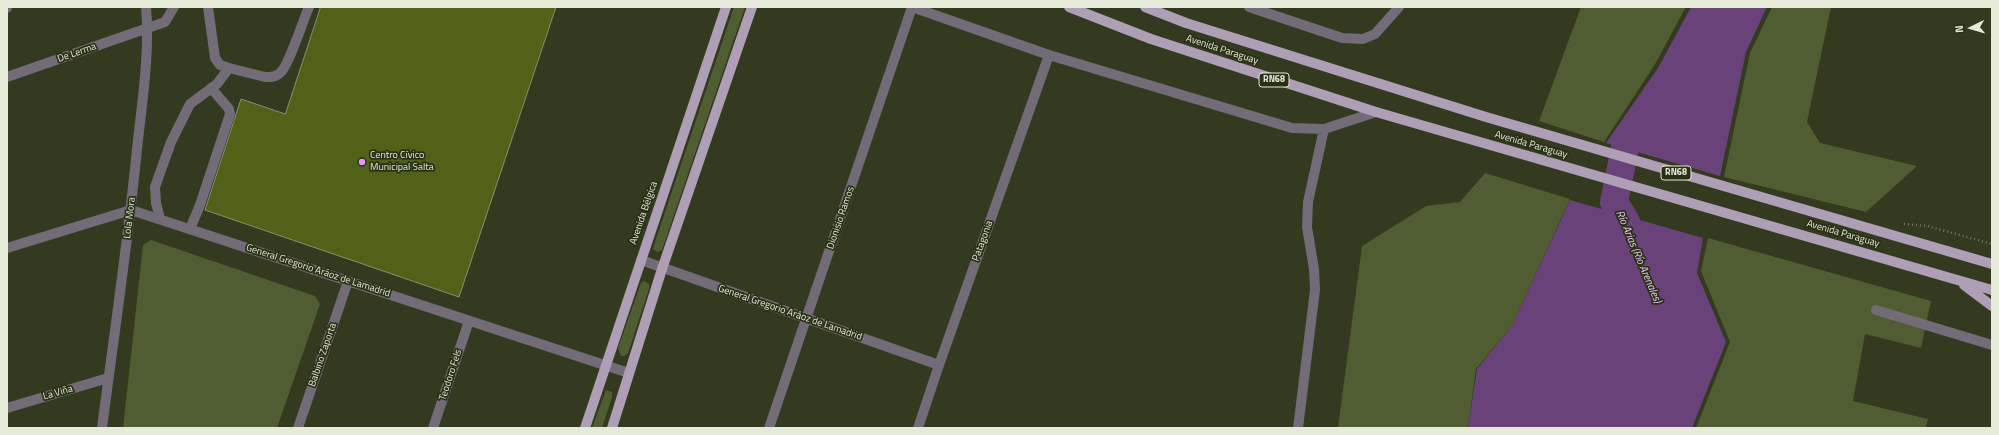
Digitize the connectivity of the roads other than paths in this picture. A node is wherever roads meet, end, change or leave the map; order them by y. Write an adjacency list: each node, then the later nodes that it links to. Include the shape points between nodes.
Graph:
1 (146, 7): 12 (street, Lola Mora)
2 (174, 7): 12 (street, De Lerma, via 165,22)
3 (208, 7): 14 (street, via 215,58 220,65)
4 (309, 7): 14 (street, via 286,66 279,75 265,77)
5 (726, 7): 23 (main road, Avenida Bélgica)
6 (752, 7): 25 (main road)
7 (912, 7): 13 (street); 31 (street, Dionisio Ramos)
8 (1069, 7): 17 (main road, Avenida Paraguay / RN68, via 1151,39)
9 (1145, 7): 24 (main road, Avenida Paraguay / RN68, via 1186,23 1486,117)
10 (1249, 7): 11 (street, via 1342,38 1363,39 1374,34)
11 (1399, 7)
12 (148, 29): 15 (street, De Lerma); 19 (street, Lola Mora)
13 (1049, 56): 18 (street, via 1292,128); 34 (street, Patagonia)
14 (229, 68): 16 (street)
15 (7, 77)
16 (211, 88): 20 (street, via 190,104 171,142 155,187); 21 (street, via 229,109 230,114)
17 (1376, 112): 18 (street); 26 (main road, Avenida Paraguay / RN68)
18 (1324, 128): 46 (street, via 1308,202 1307,227 1315,290)
19 (131, 210): 20 (street, General Gregorio Aráoz de Lamadrid); 22 (street); 37 (street, Lola Mora)
20 (160, 219): 21 (street, General Gregorio Aráoz de Lamadrid)
21 (190, 229): 27 (street, General Gregorio Aráoz de Lamadrid)
22 (7, 248)
23 (641, 260): 25 (street, General Gregorio Aráoz de Lamadrid); 35 (main road, Avenida Bélgica)
24 (1992, 264)
25 (662, 269): 31 (street, General Gregorio Aráoz de Lamadrid); 36 (main road)
26 (1957, 280): 28 (main road, Avenida Paraguay / RN68); 29 (main road)
27 (348, 281): 32 (street, General Gregorio Aráoz de Lamadrid); 40 (street, Balbino Zaporta)
28 (1992, 290)
29 (1992, 306)
30 (1876, 310): 33 (street)
31 (807, 318): 34 (street, General Gregorio Aráoz de Lamadrid); 44 (street, Dionisio Ramos)
32 (469, 321): 35 (street, General Gregorio Aráoz de Lamadrid); 41 (street, Teodoro Fels)
33 (1992, 345)
34 (939, 365): 45 (street, Patagonia)
35 (606, 366): 36 (street, General Gregorio Aráoz de Lamadrid); 42 (main road, Avenida Bélgica)
36 (630, 373): 43 (main road)
37 (108, 378): 38 (street, La Viña); 39 (street, Lola Mora)
38 (7, 408)
39 (102, 428)
40 (298, 428)
41 (433, 428)
42 (585, 428)
43 (612, 428)
44 (769, 428)
45 (918, 428)
46 (1298, 428)

